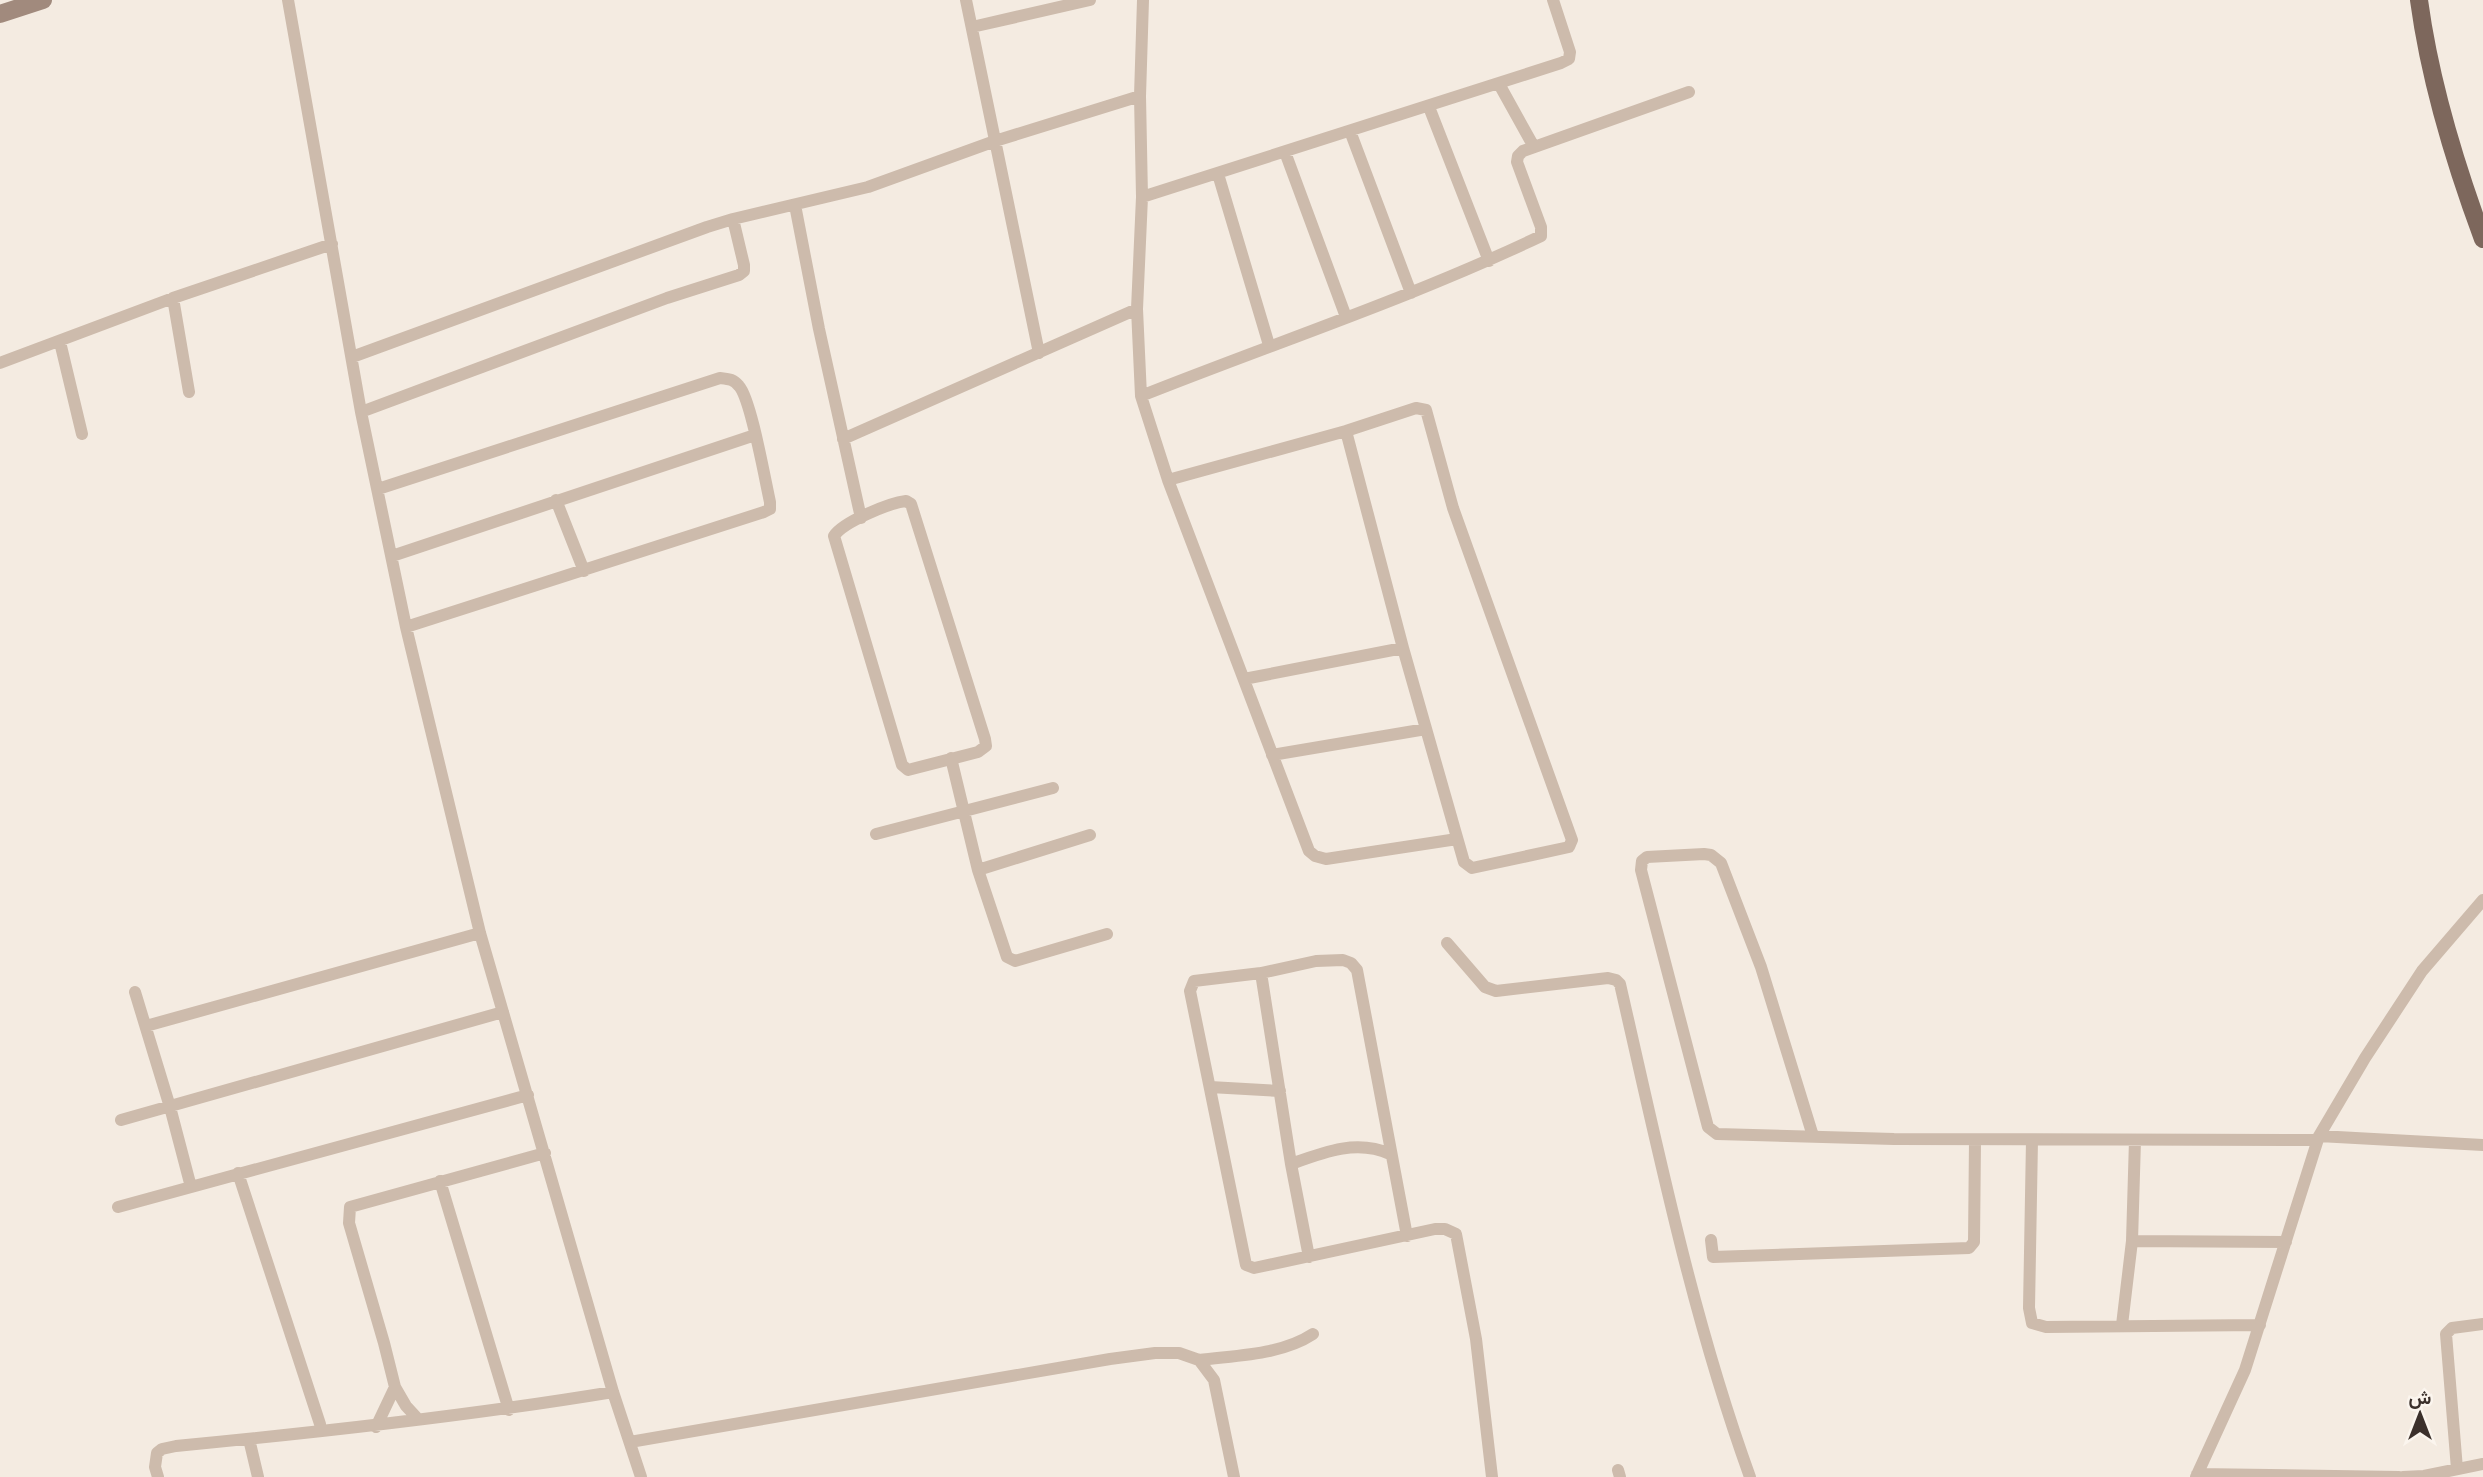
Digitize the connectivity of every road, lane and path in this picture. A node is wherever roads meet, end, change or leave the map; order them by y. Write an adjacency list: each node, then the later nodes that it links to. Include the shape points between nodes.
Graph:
1 (43, 0): 8 (main road)
2 (288, 0): 23 (street)
3 (966, 0): 9 (street)
4 (1090, 0): 9 (street)
5 (1143, 0): 12 (street)
6 (1553, 0): 10 (street, via 1569,59)
7 (2419, 0): 22 (main road, via 2440,104)
8 (0, 14)
9 (972, 27): 15 (street)
10 (1499, 84): 13 (street); 16 (street)
11 (1689, 92): 16 (street)
12 (1140, 96): 15 (street); 19 (street)
13 (1429, 107): 14 (street); 24 (street)
14 (1350, 131): 17 (street); 25 (street)
15 (995, 141): 20 (street, via 868,187); 31 (street)
16 (1535, 147): 24 (street, via 1523,150 1517,162 1541,236)
17 (1284, 152): 18 (street); 28 (street)
18 (1218, 174): 19 (street); 30 (street)
19 (1142, 197): 27 (street)
20 (795, 205): 21 (street); 40 (street)
21 (733, 219): 32 (street); 36 (street, via 744,265 739,275)
22 (2483, 239)
23 (332, 244): 26 (street); 32 (street)
24 (1489, 261): 25 (street)
25 (1411, 293): 28 (street)
26 (173, 298): 29 (street); 34 (street)
27 (1137, 309): 31 (street); 35 (street)
28 (1346, 317): 30 (street)
29 (60, 342): 33 (street); 38 (street)
30 (1269, 345): 35 (street)
31 (1039, 353): 40 (street)
32 (352, 357): 36 (street)
33 (0, 363)
34 (189, 392)
35 (1141, 396): 41 (street)
36 (360, 411): 42 (street)
37 (1346, 431): 41 (street); 48 (street); 57 (street, via 1416,408 1426,410 1453,508 1572,840 1569,847 1472,868 1464,862)
38 (82, 434)
39 (755, 435): 42 (street, via 741,388 731,379 720,378); 43 (street); 46 (street, via 770,509)
40 (843, 439): 44 (street)
41 (1168, 480): 49 (street)
42 (377, 489): 45 (street)
43 (556, 500): 45 (street); 46 (street)
44 (861, 518): 52 (street, via 834,536 902,765 908,770); 52 (street, via 898,502 911,504 985,739 981,751)
45 (392, 556): 47 (street)
46 (584, 571): 47 (street)
47 (406, 627): 60 (street)
48 (1403, 648): 49 (street); 50 (street)
49 (1244, 679): 51 (street)
50 (1426, 729): 51 (street); 57 (street)
51 (1272, 755): 57 (street, via 1315,856 1326,859)
52 (951, 758): 54 (street)
53 (1053, 788): 54 (street)
54 (965, 811): 55 (street); 58 (street)
55 (876, 834)
56 (1090, 835): 58 (street)
57 (1457, 839)
58 (978, 870): 61 (street, via 1010,960)
59 (2483, 900): 73 (street, via 2423,971)
60 (480, 933): 65 (street); 66 (street)
61 (1107, 934)
62 (1447, 943): 112 (street, via 1489,990 1608,978 1620,984 1684,1260)
63 (1261, 973): 67 (street, via 1191,985); 68 (street); 79 (street, via 1343,960 1357,970)
64 (135, 992): 66 (street)
65 (503, 1012): 69 (street); 70 (street)
66 (146, 1026): 70 (street)
67 (1210, 1087): 68 (street); 89 (street, via 1246,1265 1254,1268)
68 (1280, 1091): 80 (street)
69 (528, 1095): 78 (street); 81 (street)
70 (170, 1107): 71 (street); 83 (street)
71 (121, 1120)
72 (1813, 1136): 72 (street, via 1717,1135 1708,1127 1640,870 1647,857 1704,854 1721,863 1760,967); 74 (street)
73 (2318, 1138): 76 (street); 77 (street); 88 (street)
74 (1975, 1140): 75 (street); 86 (street, via 1974,1242 1969,1248 1713,1257)
75 (2032, 1140): 76 (street); 91 (street, via 2030,1318 2036,1326 2046,1327)
76 (2135, 1140): 87 (street)
77 (2483, 1144)
78 (545, 1153): 82 (street); 96 (street)
79 (1390, 1154): 80 (street, via 1357,1146); 85 (street)
80 (1291, 1164): 89 (street)
81 (238, 1173): 83 (street); 99 (street)
82 (440, 1181): 95 (street, via 350,1207 349,1223); 97 (street)
83 (191, 1187): 84 (street)
84 (118, 1207)
85 (1406, 1236): 89 (street); 111 (street, via 1435,1229 1456,1234 1476,1339)
86 (1711, 1240)
87 (2132, 1241): 88 (street); 91 (street)
88 (2286, 1242): 92 (street)
89 (1309, 1257)
90 (2483, 1324): 104 (street, via 2452,1328 2446,1335)
91 (2122, 1325): 92 (street)
92 (2260, 1325): 106 (street)
93 (1313, 1334): 94 (street, via 1284,1348)
94 (1199, 1360): 102 (street, via 1179,1353 1110,1359); 110 (street, via 1214,1380)
95 (395, 1387): 98 (street); 100 (street)
96 (613, 1392): 97 (street); 102 (street)
97 (509, 1410): 98 (street)
98 (418, 1419): 100 (street)
99 (320, 1424)
100 (376, 1427): 101 (street)
101 (249, 1439): 107 (street, via 162,1449 155,1458); 108 (street)
102 (630, 1441): 109 (street)
103 (2483, 1464): 104 (street)
104 (2457, 1469): 105 (street)
105 (2436, 1475): 113 (street)
106 (2197, 1476): 113 (street)
107 (158, 1477)
108 (258, 1477)
109 (640, 1477)
110 (1234, 1477)
111 (1492, 1477)
112 (1750, 1477)
113 (2401, 1477)

